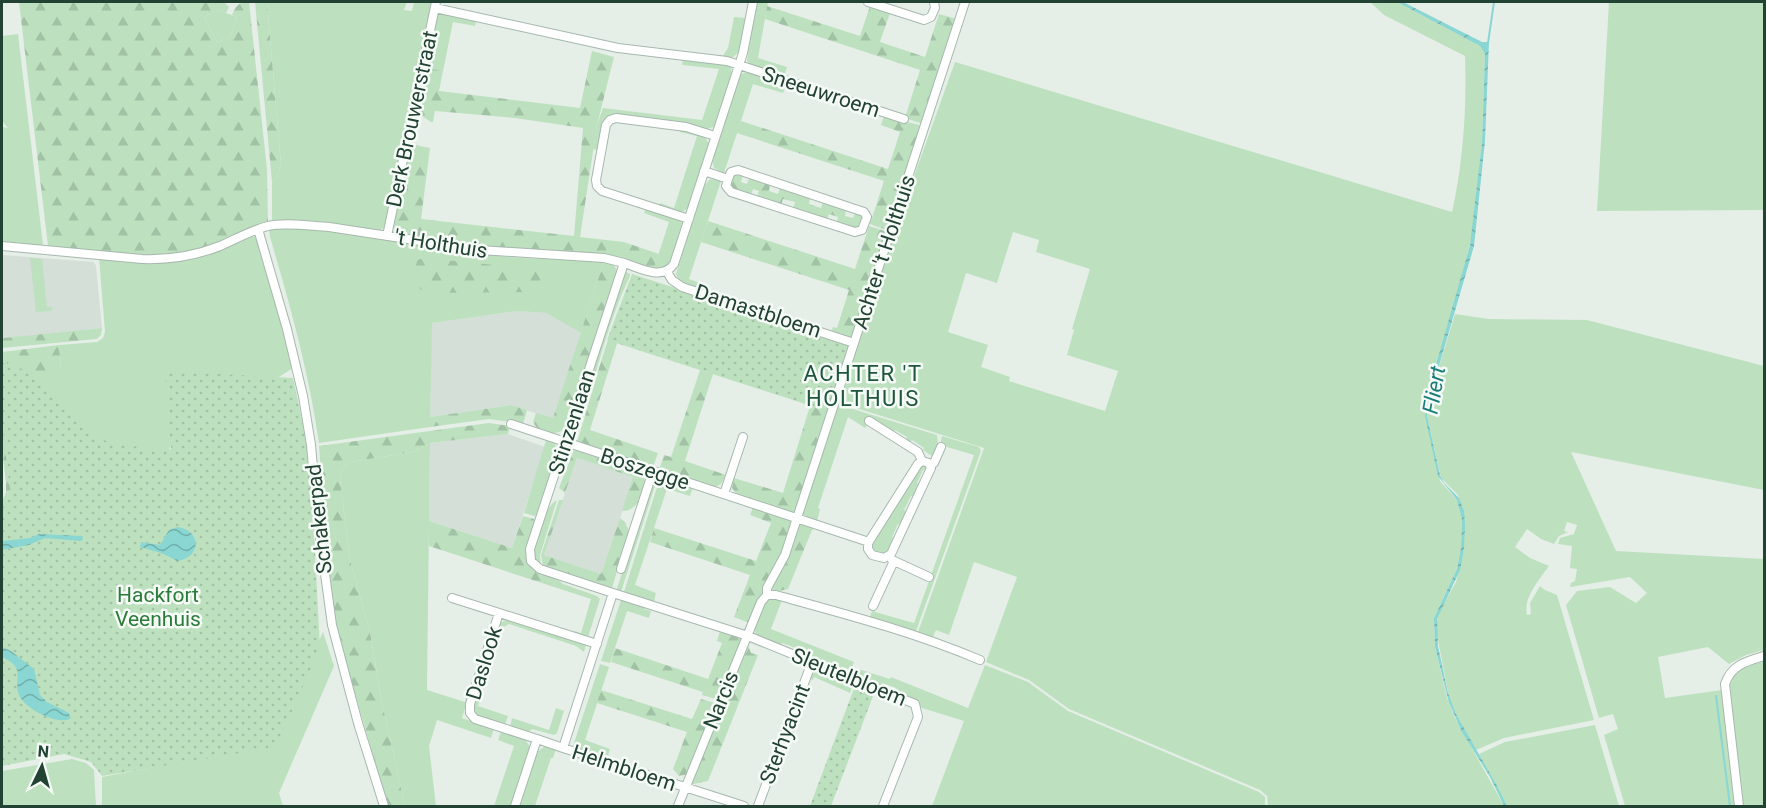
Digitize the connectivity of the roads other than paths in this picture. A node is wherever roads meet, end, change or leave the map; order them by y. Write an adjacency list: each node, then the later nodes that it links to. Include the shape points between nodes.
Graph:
1 (753, 2): 6 (street)
2 (868, 2): 3 (street, via 924,20 933,15)
3 (934, 2)
4 (965, 2): 17 (street, Achter 't Holthuis)
5 (436, 5): 6 (street, Sneeuwroem, via 618,48); 13 (street, Derk Brouwerstraat)
6 (739, 65): 7 (street, Sneeuwroem); 8 (street)
7 (904, 119)
8 (715, 136): 9 (street); 11 (street, via 687,127 616,118 605,127 596,180 599,189)
9 (704, 171): 10 (street); 11 (street)
10 (728, 179): 10 (street, via 726,186 730,192 855,232 862,230 866,219 864,212 738,170 731,172)
11 (689, 219): 16 (street, via 674,264)
12 (258, 229): 13 (street, 't Holthuis, via 300,225); 14 (street, 't Holthuis, via 209,250 162,260); 45 (street, Schakerpad, via 303,396 332,625)
13 (387, 236): 15 (street, 't Holthuis, via 503,253 604,258)
14 (2, 246)
15 (624, 264): 16 (street); 21 (street, Stinzenlaan)
16 (667, 272): 17 (street, Damastbloem, via 682,287)
17 (854, 343): 27 (street, Achter 't Holthuis)
18 (869, 421): 23 (street, via 918,452)
19 (511, 424): 21 (street, Boszegge)
20 (743, 437): 26 (street)
21 (566, 443): 25 (street, Boszegge); 32 (street, Stinzenlaan, via 530,558 540,569)
22 (941, 447): 24 (street)
23 (922, 461): 24 (street); 28 (street)
24 (930, 465): 29 (street)
25 (653, 471): 26 (street, Boszegge); 30 (street)
26 (724, 495): 27 (street, Boszegge)
27 (798, 518): 28 (street, Boszegge); 33 (street, Achter 't Holthuis)
28 (869, 542): 29 (street, via 867,549 872,555)
29 (892, 559): 31 (street); 35 (street)
30 (621, 569)
31 (929, 577)
32 (613, 593): 37 (street, Sleutelbloem); 38 (street)
33 (767, 596): 37 (street, Narcis); 40 (street, via 776,595 883,624)
34 (452, 597): 36 (street, Daslook)
35 (873, 606)
36 (499, 613): 38 (street, Daslook); 42 (street, Daslook, via 469,710 476,719)
37 (748, 636): 41 (street, Sleutelbloem); 44 (street, Narcis)
38 (597, 644): 43 (street)
39 (1764, 656): 51 (street, via 1740,665 1725,684)
40 (980, 660)
41 (812, 662): 49 (street, Sterhyacint); 50 (street, Sleutelbloem, via 917,707 918,717)
42 (537, 739): 43 (street); 46 (street)
43 (563, 748): 44 (street, Helmbloem)
44 (686, 788): 47 (street, Narcis); 48 (street)
45 (384, 807)
46 (515, 807)
47 (678, 807)
48 (744, 807)
49 (758, 807)
50 (883, 807)
51 (1738, 807)

